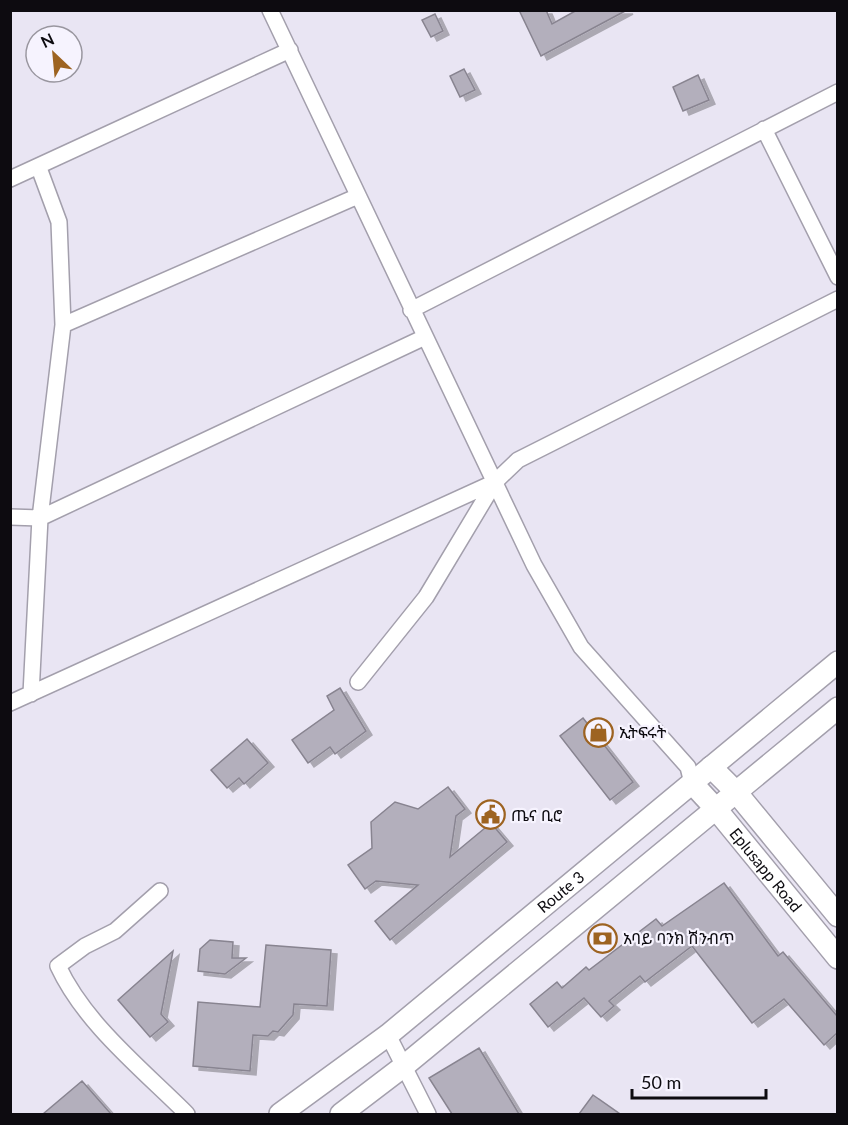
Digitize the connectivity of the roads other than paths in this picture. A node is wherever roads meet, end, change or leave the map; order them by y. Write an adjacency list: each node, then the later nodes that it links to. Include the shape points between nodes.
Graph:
1 (270, 10): 2 (street)
2 (290, 50): 5 (street); 7 (street)
3 (837, 92): 4 (street)
4 (764, 129): 8 (street); 10 (street)
5 (39, 168): 6 (street); 11 (street, via 59,222)
6 (10, 180)
7 (358, 196): 10 (street); 11 (street)
8 (837, 277)
9 (837, 299): 13 (street, via 518,460)
10 (411, 310): 12 (street)
11 (63, 325): 15 (street)
12 (425, 337): 13 (street); 15 (street)
13 (495, 482): 17 (street, via 426,597); 18 (street); 22 (street, via 534,565 581,646)
14 (10, 517): 15 (street)
15 (40, 519): 18 (street)
16 (837, 662): 21 (main road, Route 3)
17 (358, 682)
18 (31, 694): 19 (street)
19 (10, 703)
20 (837, 708): 23 (main road)
21 (711, 767): 22 (main road, Route 3); 23 (main road)
22 (690, 775): 24 (main road, Eplusapp Road); 28 (main road, Route 3)
23 (736, 792): 24 (main road); 26 (main road)
24 (716, 809): 27 (main road, Eplusapp Road); 29 (main road)
25 (160, 891): 30 (street, via 115,931 58,966 68,988 93,1020)
26 (837, 916)
27 (837, 957)
28 (388, 1035): 29 (street); 31 (main road, Route 3)
29 (404, 1066): 32 (main road); 33 (street)
30 (187, 1114)
31 (280, 1114)
32 (341, 1114)
33 (428, 1114)

